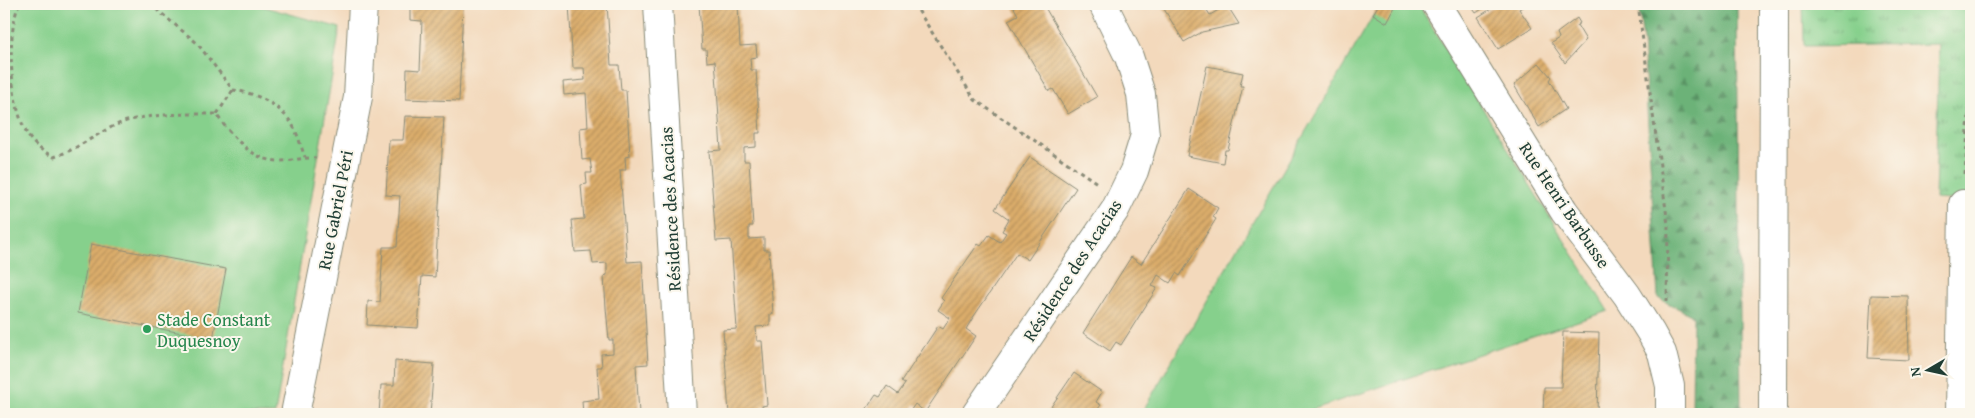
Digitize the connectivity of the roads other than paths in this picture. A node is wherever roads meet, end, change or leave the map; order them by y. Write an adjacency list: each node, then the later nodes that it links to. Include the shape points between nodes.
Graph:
1 (363, 4): 7 (street, Rue Gabriel Péri, via 358,97)
2 (658, 4): 8 (street, Résidence des Acacias)
3 (1102, 4): 9 (street, Résidence des Acacias, via 1129,57 1141,94 1145,134 1134,170 1115,210)
4 (1436, 4): 10 (street, Rue Henri Barbusse, via 1564,211 1627,295 1651,333 1664,361 1670,386)
5 (1774, 4): 11 (street)
6 (1963, 204): 12 (street)
7 (295, 414)
8 (682, 414)
9 (976, 414)
10 (1670, 414)
11 (1773, 414)
12 (1960, 414)

